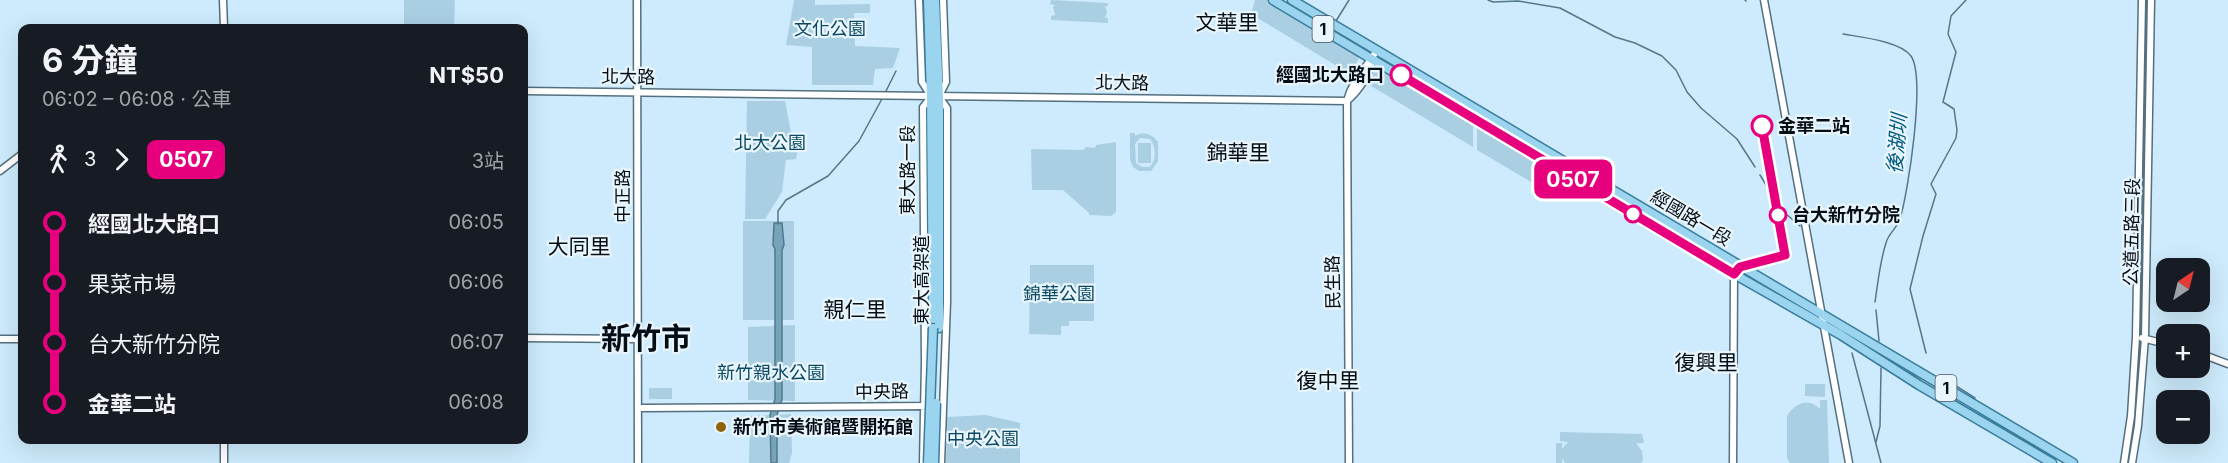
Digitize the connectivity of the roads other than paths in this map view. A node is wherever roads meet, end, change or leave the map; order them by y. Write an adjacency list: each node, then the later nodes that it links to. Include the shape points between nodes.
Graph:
1 (223, 0): 12 (street)
2 (637, 0): 15 (street, 中正路)
3 (919, 0): 16 (street, via 921,82)
4 (928, 0): 16 (main road)
5 (935, 0): 16 (main road)
6 (944, 0): 16 (street, 東大路一段, via 946,82)
7 (1273, 0): 13 (main road, 經國路一段 / 1)
8 (1293, 0): 13 (main road, 經國路一段 / 1)
9 (1764, 0): 21 (street)
10 (2142, 0): 24 (street, 公道五路三段)
11 (2151, 0): 26 (street, 公道五路三段)
12 (224, 24)
13 (1375, 54): 17 (street, via 1371,67); 20 (main road, 經國路一段 / 1)
14 (528, 91): 15 (street, 北大路)
15 (637, 92): 16 (street, 北大路); 29 (street, 中正路)
16 (935, 97): 17 (street, 北大路); 23 (main road, 東大高架道); 33 (street, 東大路一段, via 923,107); 34 (street, via 947,108)
17 (1347, 101): 43 (street, 民生路)
18 (18, 157): 19 (street)
19 (0, 171)
20 (1737, 271): 21 (main road, 經國路一段 / 1); 22 (main road, 經國路一段 / 1); 44 (street)
21 (1821, 313): 22 (street); 47 (main road, 經國路一段 / 1)
22 (1824, 326): 45 (street); 46 (main road, 經國路一段 / 1)
23 (936, 328): 40 (main road, 東大高架道, bridge); 41 (main road, 東大高架道, bridge)
24 (2136, 337): 26 (street); 48 (street, 公道五路三段)
25 (528, 338): 29 (street)
26 (2145, 338): 30 (street); 49 (street, 公道五路三段)
27 (0, 339): 28 (street)
28 (18, 339)
29 (638, 339): 35 (street, 中正路)
30 (2156, 341)
31 (2210, 357): 32 (street)
32 (2228, 364)
33 (924, 406): 34 (street, 中央路); 35 (street, 中央路); 39 (street, 東大路一段)
34 (944, 407): 42 (street)
35 (638, 408): 38 (street, 中正路)
36 (224, 444): 37 (street)
37 (224, 463)
38 (638, 463)
39 (923, 463)
40 (928, 463)
41 (934, 463)
42 (941, 463)
43 (1349, 463)
44 (1733, 463)
45 (1849, 463)
46 (2052, 463)
47 (2073, 463)
48 (2124, 463)
49 (2132, 463)

